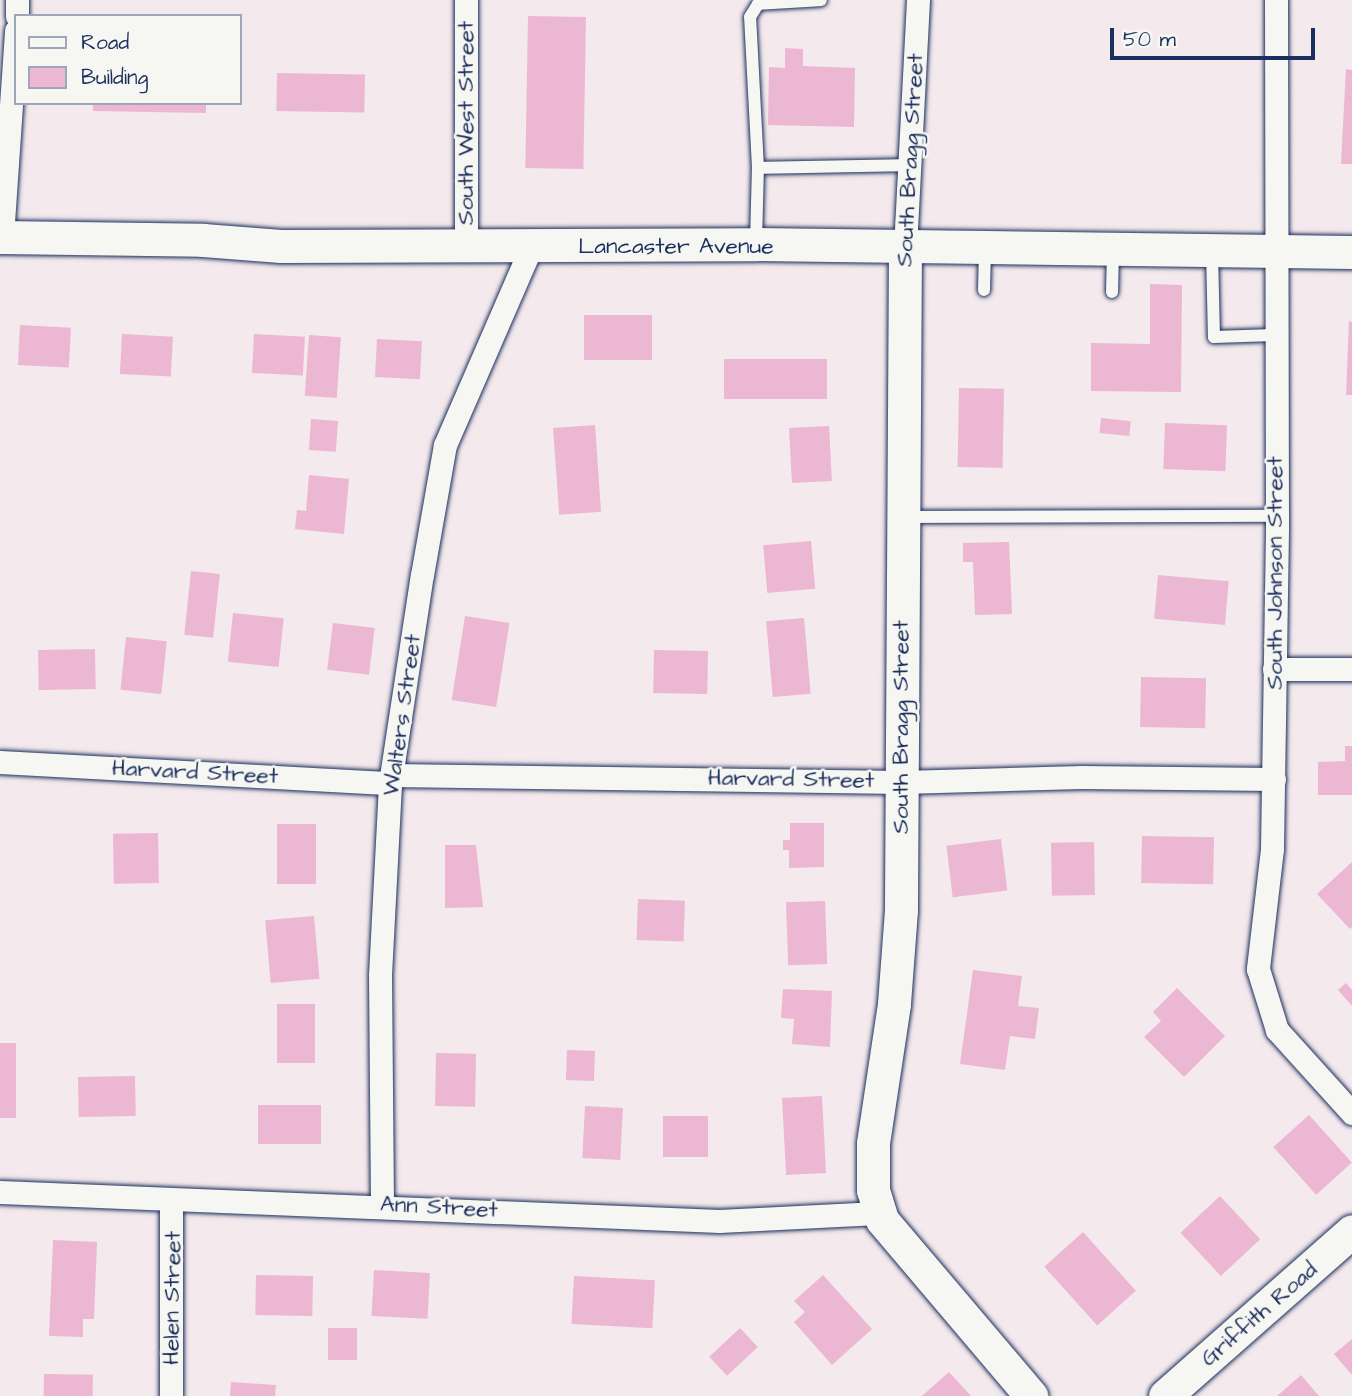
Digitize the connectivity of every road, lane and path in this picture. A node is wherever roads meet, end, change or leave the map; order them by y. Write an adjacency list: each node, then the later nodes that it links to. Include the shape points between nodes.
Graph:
1 (466, 0): 10 (street, South West Street)
2 (821, 0): 7 (lane, via 758,4 750,17)
3 (918, 0): 6 (street, South Bragg Street)
4 (1276, 0): 16 (street, South Johnson Street)
5 (14, 58): 8 (street)
6 (908, 165): 7 (lane); 12 (street, South Bragg Street)
7 (758, 168): 9 (lane)
8 (1, 237): 10 (street, Lancaster Avenue, via 281,246)
9 (756, 244): 11 (street, Lancaster Avenue); 12 (street, Lancaster Avenue)
10 (466, 246): 11 (street, Lancaster Avenue)
11 (531, 247): 26 (street, Walters Street, via 445,445)
12 (905, 248): 13 (street, Lancaster Avenue); 22 (street, South Bragg Street)
13 (985, 249): 14 (street, Lancaster Avenue); 18 (lane)
14 (1113, 250): 15 (street, Lancaster Avenue); 19 (lane)
15 (1212, 251): 16 (street, Lancaster Avenue); 20 (lane, via 1214,337)
16 (1273, 252): 17 (street, Lancaster Avenue); 20 (street, South Johnson Street)
17 (1352, 253)
18 (984, 290)
19 (1112, 292)
20 (1275, 335): 21 (street, South Johnson Street)
21 (1277, 516): 22 (lane); 23 (street, South Johnson Street)
22 (902, 517): 28 (street, South Bragg Street)
23 (1274, 668): 24 (street); 27 (street, South Johnson Street)
24 (1352, 669)
25 (0, 762): 26 (street, Harvard Street)
26 (391, 779): 28 (street, Harvard Street); 32 (street, Walters Street, via 380,975)
27 (1274, 779): 28 (street, Harvard Street, via 1081,776); 29 (street, South Johnson Street, via 1272,849 1258,969 1265,1000 1277,1030)
28 (902, 782): 33 (street, South Bragg Street, via 901,910 894,1004 873,1143)
29 (1352, 1114)
30 (0, 1192): 31 (street, Ann Street)
31 (171, 1199): 32 (street, Ann Street); 35 (street, Helen Street)
32 (382, 1204): 33 (street, Ann Street, via 719,1220)
33 (878, 1213): 36 (street, South Bragg Street, via 941,1296)
34 (1352, 1231): 37 (street, Griffith Road)
35 (171, 1396)
36 (1031, 1396)
37 (1165, 1396)

